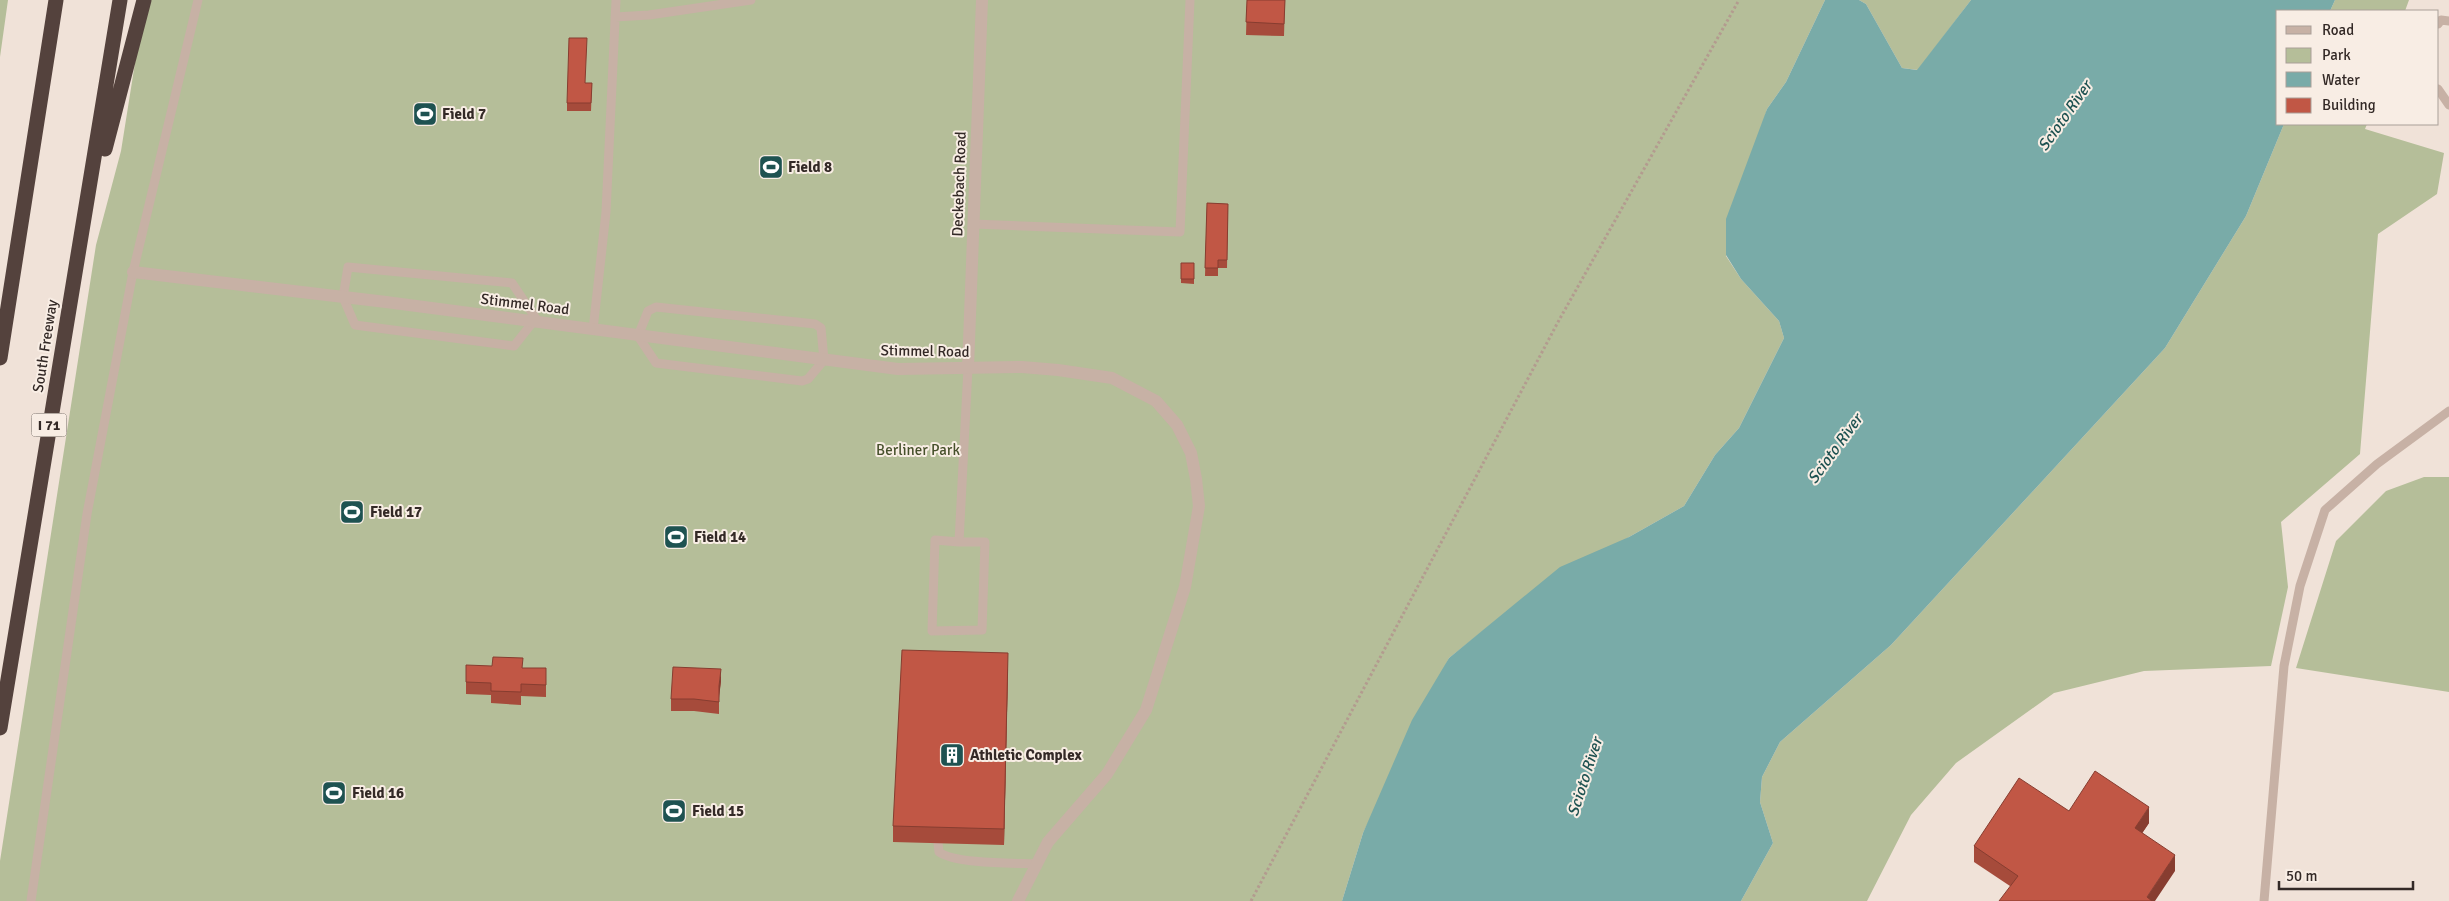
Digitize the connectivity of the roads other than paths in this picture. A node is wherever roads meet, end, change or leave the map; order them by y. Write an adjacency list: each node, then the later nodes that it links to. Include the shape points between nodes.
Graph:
1 (45, 0): 11 (highway)
2 (56, 0): 11 (highway)
3 (120, 0): 15 (highway, South Freeway / I 71)
4 (144, 0): 15 (highway)
5 (198, 0): 16 (lane)
6 (616, 0): 10 (lane)
7 (750, 0): 10 (lane)
8 (982, 0): 14 (street, Deckebach Road)
9 (1190, 0): 14 (lane, via 1180,232)
10 (616, 17): 19 (lane, via 606,212)
11 (45, 61): 21 (highway)
12 (2439, 90): 13 (lane)
13 (2449, 105)
14 (974, 224): 23 (street, Deckebach Road)
15 (83, 232): 26 (highway, South Freeway / I 71)
16 (133, 272): 17 (street, Stimmel Road); 29 (lane, via 87,514)
17 (343, 297): 18 (street, Stimmel Road); 18 (lane, via 355,325 514,346); 18 (lane, via 348,267 512,283)
18 (536, 322): 19 (street, Stimmel Road)
19 (593, 330): 20 (street, Stimmel Road)
20 (638, 336): 22 (street, Stimmel Road); 22 (lane, via 656,363 802,381 808,379); 22 (lane, via 648,311 656,307 815,324 820,328)
21 (0, 358)
22 (824, 360): 23 (street, Stimmel Road, via 898,369)
23 (968, 368): 25 (lane); 28 (street, Stimmel Road, via 1058,370 1112,378 1134,388 1156,401 1177,426 1191,453 1196,479 1199,506 1185,588 1146,710 1107,774 1048,842)
24 (2449, 411): 31 (lane, via 2377,464 2325,510 2300,586 2284,666)
25 (959, 542): 25 (lane, via 935,540 932,631 982,630 985,542)
26 (0, 728)
27 (938, 843): 28 (lane, via 939,852 944,856)
28 (1037, 864): 30 (street, Stimmel Road)
29 (31, 901)
30 (1018, 901)
31 (2264, 901)

